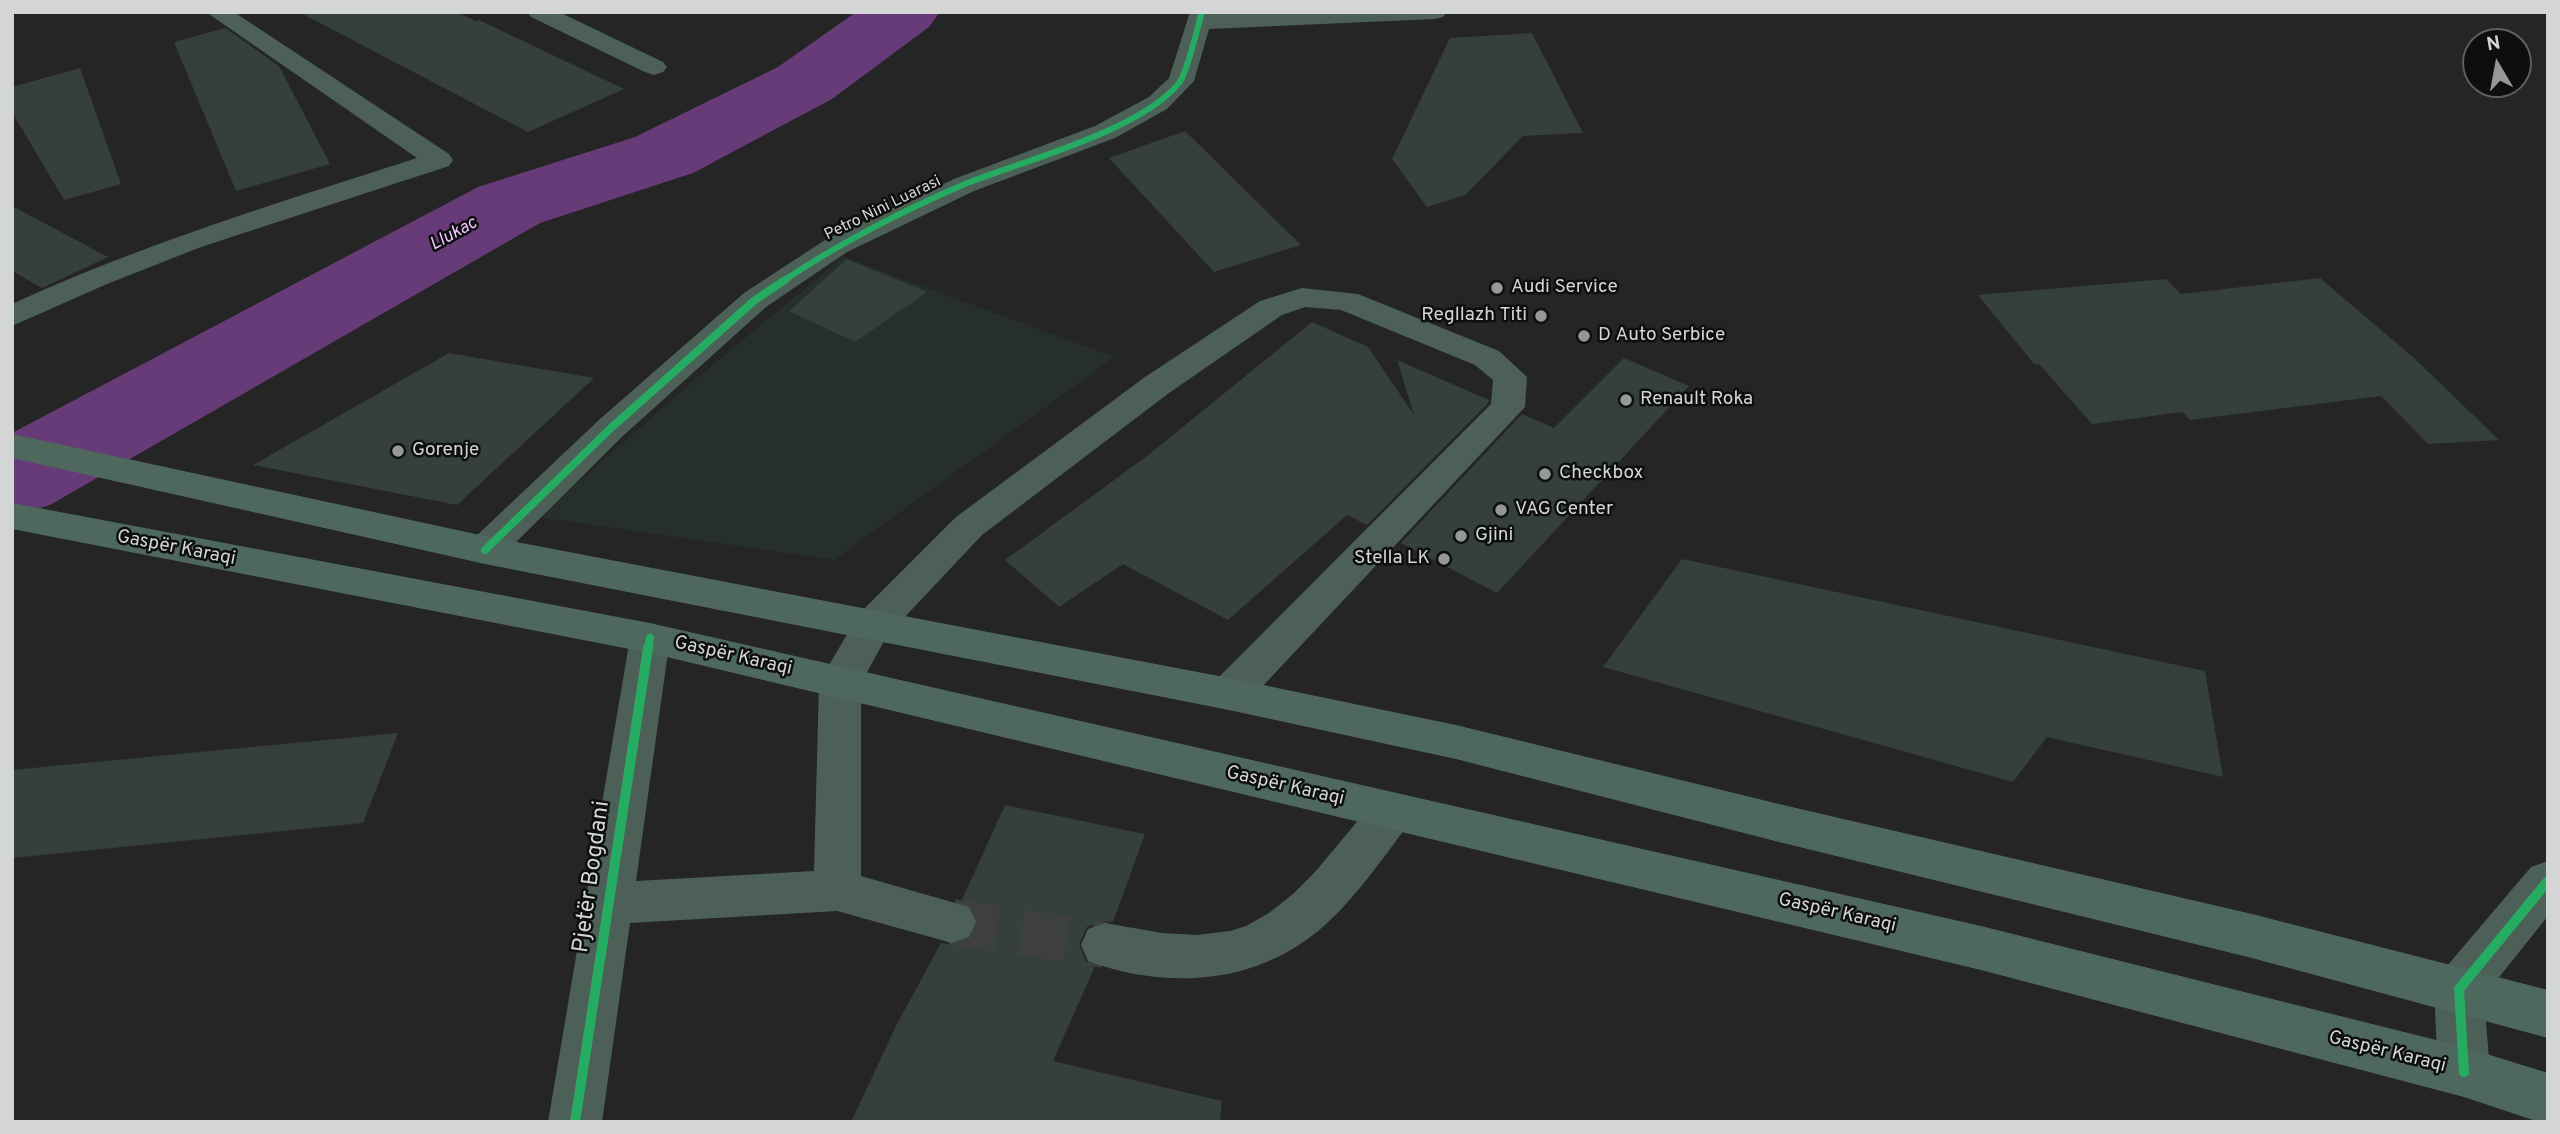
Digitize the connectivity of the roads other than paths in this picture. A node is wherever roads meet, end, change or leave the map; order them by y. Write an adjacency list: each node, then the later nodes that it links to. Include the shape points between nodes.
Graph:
1 (218, 12): 6 (street, via 439,160 190,241)
2 (539, 12): 5 (street)
3 (1435, 12): 4 (street, Petro Nini Luarasi)
4 (1201, 17): 9 (street, Petro Nini Luarasi, via 1181,81 1158,103 1105,132 964,185 836,246 755,300 612,427)
5 (654, 67)
6 (12, 316)
7 (12, 446): 9 (main road)
8 (12, 516): 11 (main road, Gaspër Karaqi)
9 (485, 550): 10 (main road)
10 (873, 625): 12 (street); 13 (main road); 13 (street, via 969,526 1157,385 1271,308 1301,297 1347,301 1488,358 1510,377 1508,407)
11 (650, 638): 12 (main road, Gaspër Karaqi); 17 (street, Pjetër Bogdani)
12 (840, 682): 14 (main road, Gaspër Karaqi); 16 (street)
13 (1229, 694): 20 (main road, via 1456,742)
14 (1392, 812): 19 (street, via 1311,911 1278,935 1238,950 1196,957); 22 (main road, Gaspër Karaqi, via 1981,948)
15 (2548, 881): 20 (street)
16 (837, 890): 17 (street); 18 (street)
17 (609, 903): 24 (street, Pjetër Bogdani)
18 (952, 922)
19 (1105, 946)
20 (2459, 989): 21 (main road); 22 (street)
21 (2548, 1014)
22 (2464, 1072): 23 (main road, Gaspër Karaqi)
23 (2548, 1099)
24 (575, 1122)

